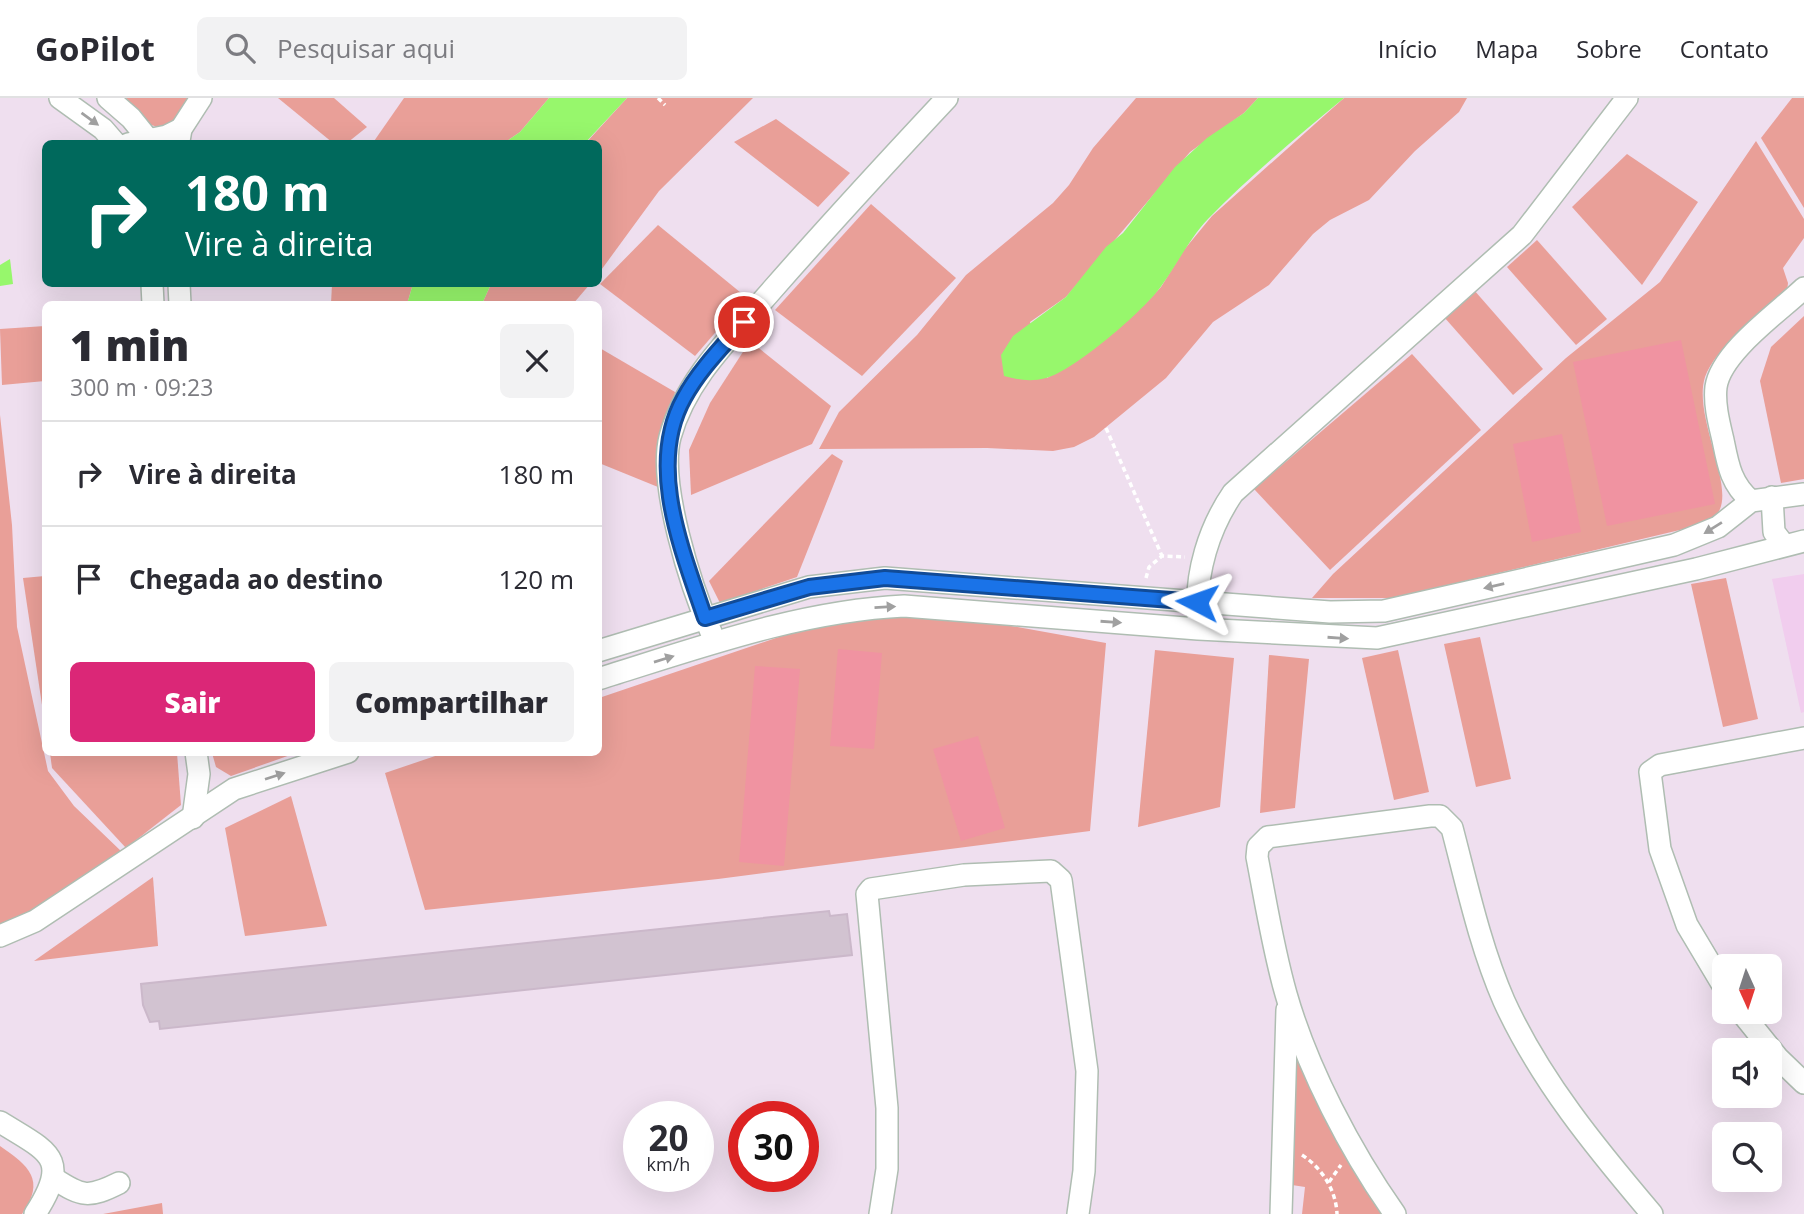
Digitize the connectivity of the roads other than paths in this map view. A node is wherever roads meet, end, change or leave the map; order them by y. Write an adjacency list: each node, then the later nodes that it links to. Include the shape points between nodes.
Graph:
1 (61, 98): 7 (street, one-way to 7)
2 (108, 98): 8 (street)
3 (201, 98): 6 (street)
4 (947, 98): 15 (street, via 710,360 683,400 669,439 668,476 673,514)
5 (1627, 98): 14 (street, via 1522,235 1233,493 1218,514)
6 (180, 136): 9 (street)
7 (113, 140)
8 (149, 140)
9 (161, 140)
10 (1804, 288): 12 (street, via 1741,346 1725,364 1716,385 1734,484)
11 (1804, 494): 12 (street)
12 (1762, 499): 13 (street, via 1774,532); 14 (street, one-way to 14, via 1718,527 1674,545 1384,611 1330,612)
13 (1794, 543): 16 (street, one-way to 13, via 1377,638 1696,569)
14 (1197, 602): 15 (street, via 885,578 809,587); 16 (street)
15 (705, 618): 17 (street); 18 (street)
16 (1198, 629): 17 (street, one-way to 16, via 822,615 904,606)
17 (716, 643): 19 (street, one-way to 17)
18 (602, 650)
19 (602, 678)
20 (1804, 738): 27 (street, via 1660,765 1650,772 1660,849 1687,925)
21 (197, 756): 23 (street)
22 (336, 756): 24 (street, one-way to 22)
23 (199, 774): 24 (street, via 214,786); 25 (street)
24 (234, 789): 25 (street)
25 (193, 818): 26 (street, via 35,921)
26 (0, 936)
27 (1712, 967)
28 (1287, 998): 37 (street); 38 (street, via 1328,1101 1366,1173); 39 (street, via 1257,858 1262,841 1440,816 1452,828 1504,1001 1553,1089)
29 (1751, 1024): 30 (street)
30 (1804, 1083)
31 (0, 1122): 32 (street, via 43,1149)
32 (55, 1179): 33 (street, via 77,1194 97,1194); 34 (street)
33 (119, 1183)
34 (35, 1214)
35 (880, 1214): 36 (street, via 887,1169 887,1108 867,894 871,889 964,875 1051,871 1061,880 1087,1071)
36 (1078, 1214)
37 (1281, 1214)
38 (1395, 1214)
39 (1652, 1214)

